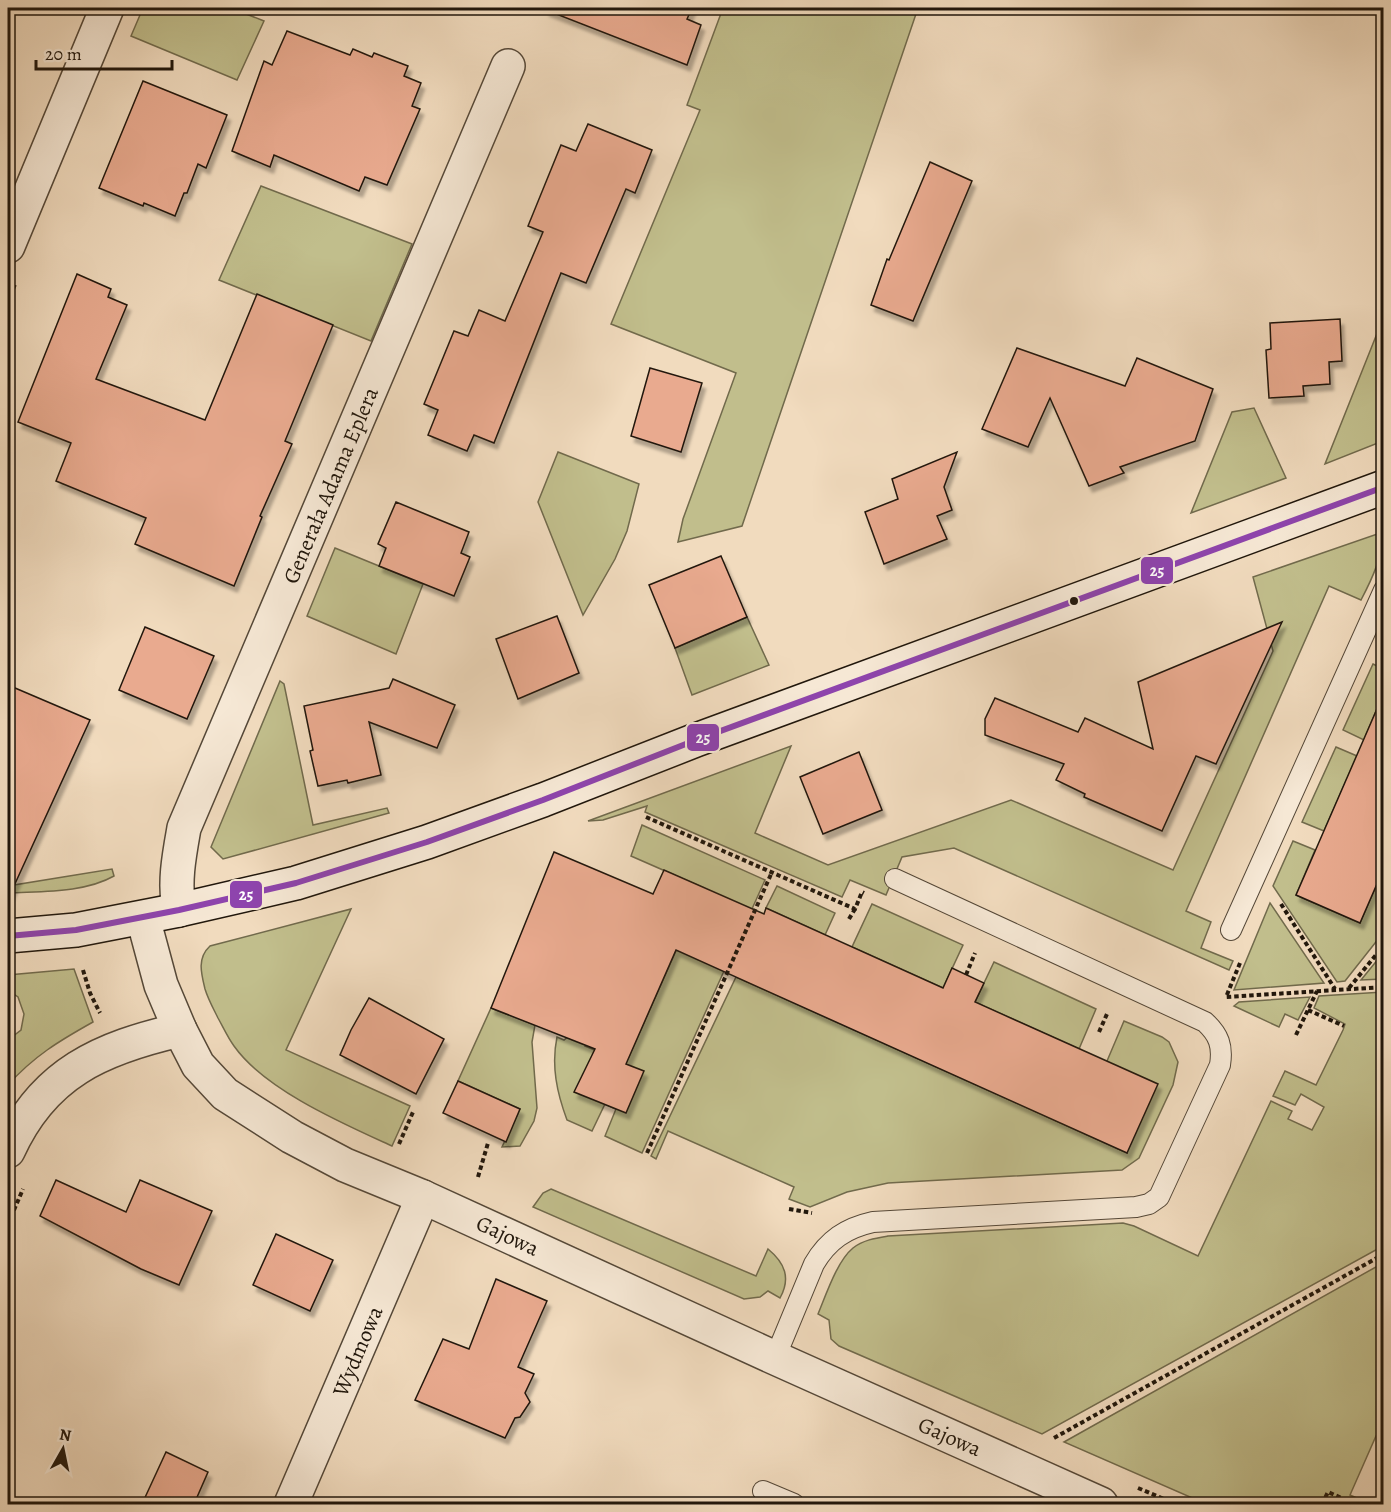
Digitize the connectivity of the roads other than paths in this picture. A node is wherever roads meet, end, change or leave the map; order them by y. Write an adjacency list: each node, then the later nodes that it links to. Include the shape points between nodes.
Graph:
1 (107, 8): 3 (street)
2 (508, 66): 7 (street, Generała Adama Eplera, via 184,828 177,866)
3 (8, 246)
4 (1383, 487): 7 (street, via 427,842 296,883)
5 (1383, 590): 9 (lane)
6 (896, 879): 14 (lane, via 1205,1022 1220,1041 1220,1065 1159,1197 1149,1204 857,1226 839,1235 821,1253)
7 (179, 910): 8 (street)
8 (143, 918): 10 (street, via 76,930); 11 (street, Gajowa, via 161,985)
9 (1231, 930)
10 (8, 936)
11 (180, 1030): 12 (street, via 120,1047 72,1071 48,1089 19,1127); 13 (street, Gajowa, via 198,1065 225,1094 345,1165)
12 (8, 1151)
13 (423, 1197): 14 (street, Gajowa); 16 (street, Wydmowa)
14 (775, 1358): 18 (street, Gajowa)
15 (763, 1491): 17 (lane)
16 (291, 1504)
17 (794, 1504)
18 (1101, 1504)

